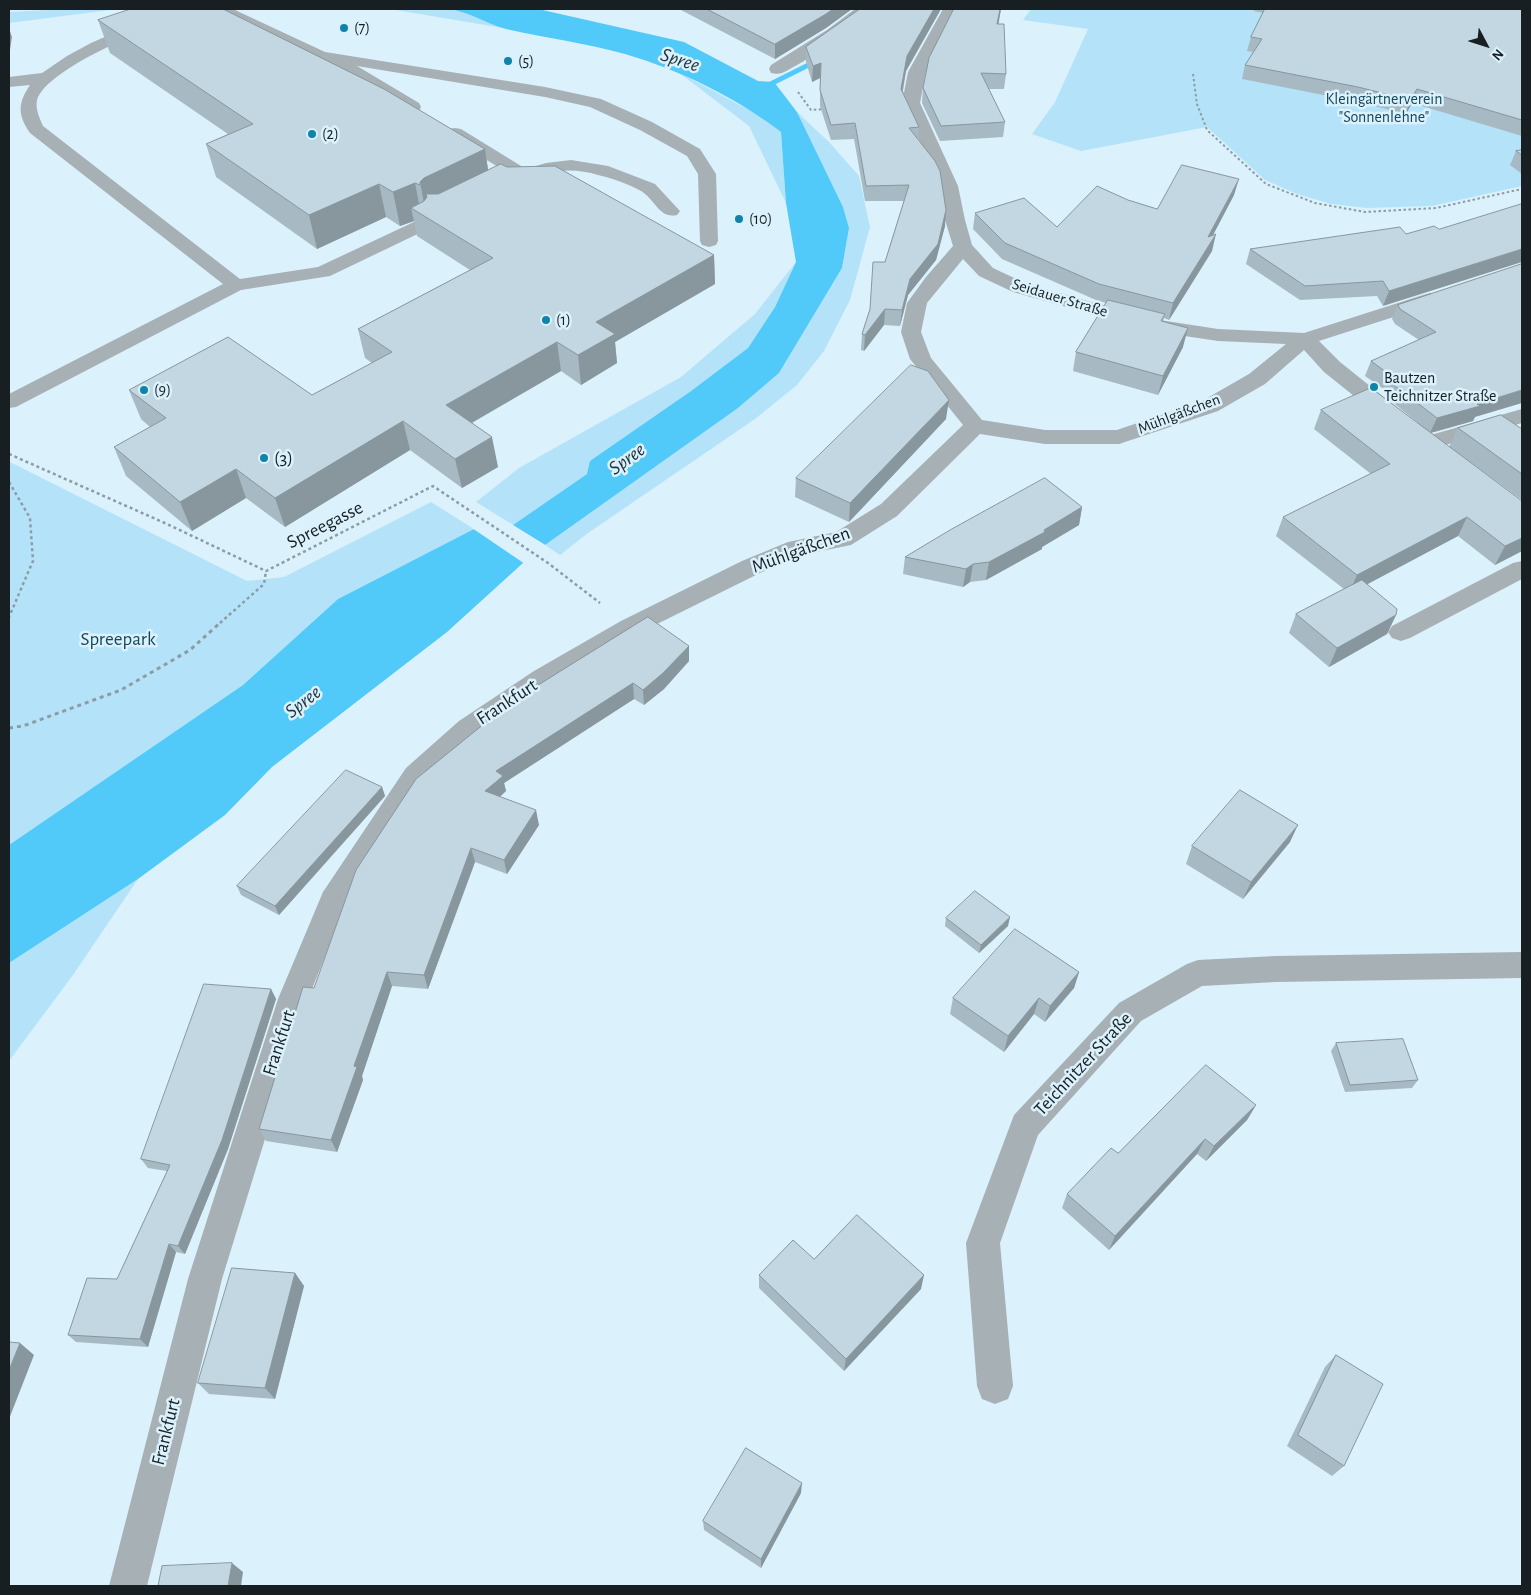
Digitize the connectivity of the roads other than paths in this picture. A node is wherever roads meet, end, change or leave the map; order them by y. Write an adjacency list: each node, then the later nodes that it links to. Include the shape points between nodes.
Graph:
1 (211, 9): 4 (lane, via 228,12); 6 (lane, via 184,11 104,42)
2 (864, 9): 5 (street, via 828,39)
3 (951, 9): 15 (street, Seidauer Straße, via 917,72 911,103 949,186)
4 (322, 56): 8 (lane, via 362,75); 14 (lane, via 545,92 595,103 620,113 694,153 701,161 707,174)
5 (777, 69)
6 (45, 78): 7 (lane); 16 (lane, via 30,98 28,111 36,129)
7 (9, 82)
8 (427, 115)
9 (443, 125): 10 (lane)
10 (524, 176): 11 (lane); 12 (lane, via 546,168 570,166 602,170 649,188)
11 (507, 184)
12 (671, 211)
13 (422, 225): 16 (lane, via 323,272)
14 (709, 241)
15 (963, 247): 18 (street, Seidauer Straße, via 986,272 1020,288 1088,307 1165,327 1209,334); 21 (street, via 917,303 911,332 921,360)
16 (236, 285): 19 (lane)
17 (1447, 293): 18 (street)
18 (1305, 339): 21 (street, Mühlgäßchen, via 1256,379 1210,406 1120,437 1045,437); 22 (street, via 1332,368)
19 (9, 402)
20 (1522, 416): 22 (street)
21 (976, 426): 25 (street, Mühlgäßchen, via 889,510 843,539 796,548)
22 (1416, 434): 23 (street)
23 (1451, 461)
24 (1522, 569): 26 (street)
25 (630, 627): 29 (street, Frankfurt, via 543,678 468,728 416,775 333,901 293,999 205,1279)
26 (1401, 632)
27 (1522, 965): 28 (street, Teichnitzer Straße, via 1198,973 1130,1012 1024,1126 983,1243)
28 (995, 1386)
29 (128, 1586)

